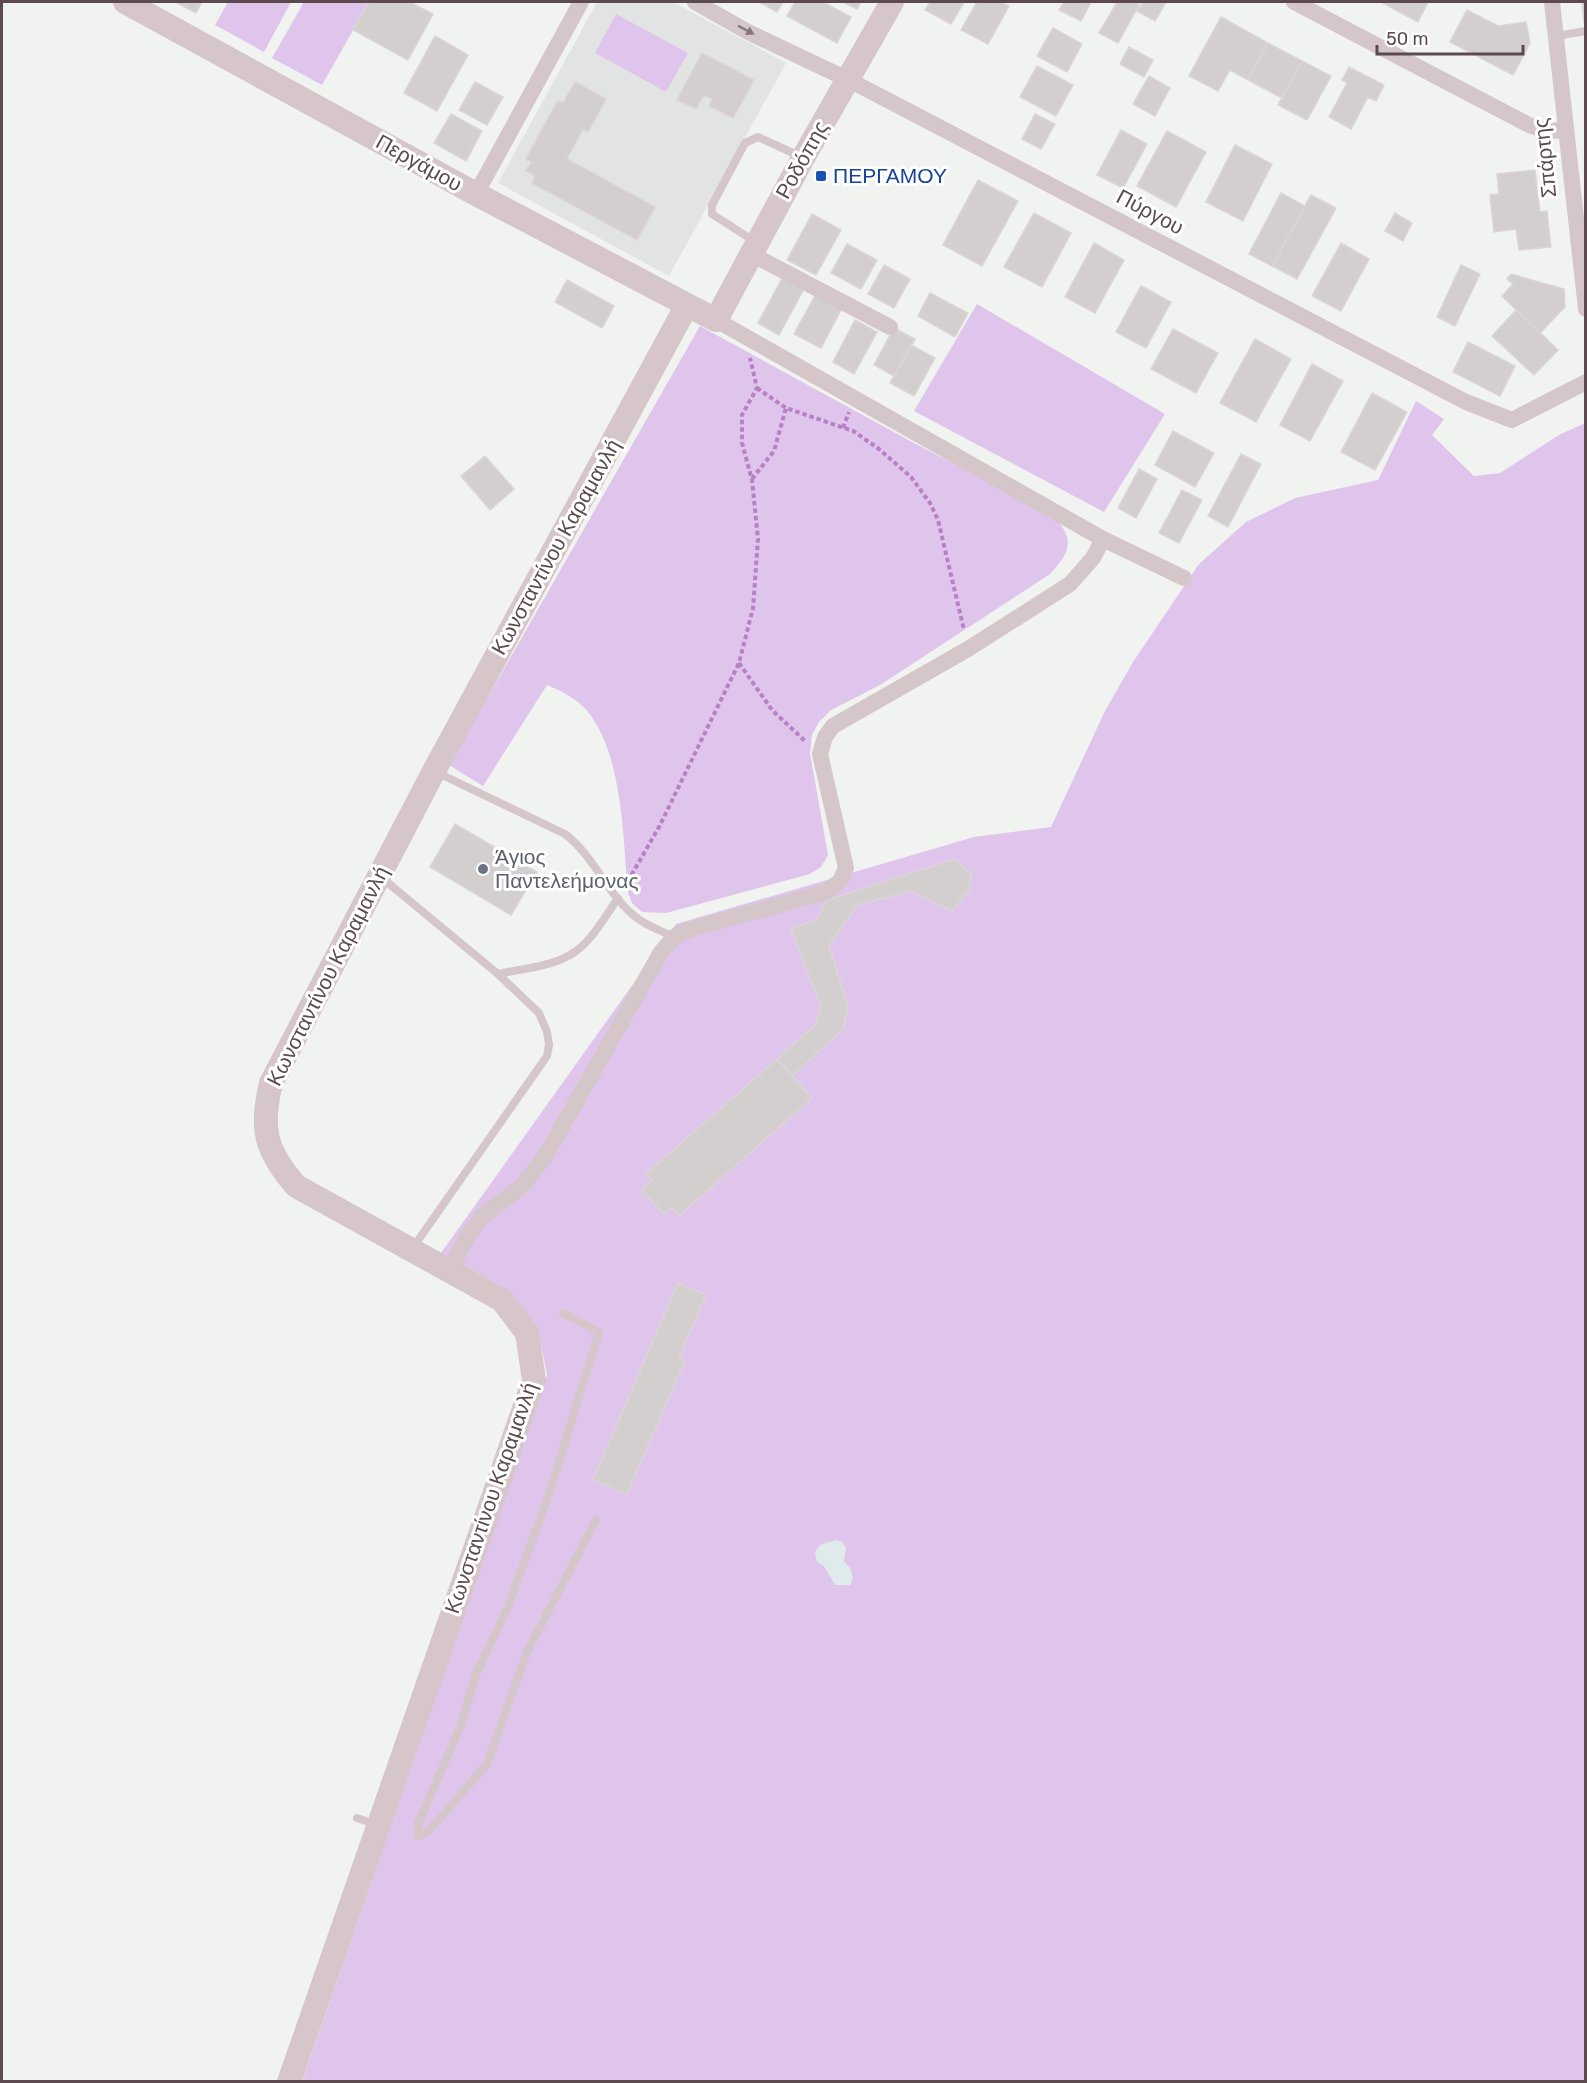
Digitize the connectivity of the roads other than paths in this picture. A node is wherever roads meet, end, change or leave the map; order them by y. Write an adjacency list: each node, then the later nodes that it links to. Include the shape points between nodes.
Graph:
1 (125, 2): 12 (street, Περγάμου)
2 (580, 2): 12 (street)
3 (695, 2): 9 (street, Πύργου, one-way to 9)
4 (891, 2): 9 (street, Ροδόπης)
5 (1294, 2): 10 (street, via 1529,125)
6 (1552, 2): 8 (street, Σπάρτης)
7 (1586, 32): 8 (lane)
8 (1556, 36): 10 (street, Σπάρτης)
9 (849, 80): 11 (street, Ροδόπης); 18 (street, Πύργου, via 1466,402 1512,420)
10 (1564, 130): 15 (street, Σπάρτης)
11 (802, 158): 13 (street, Ροδόπης); 13 (lane, via 758,137 753,136 745,143 711,209 714,217)
12 (476, 194): 14 (street, Περγάμου)
13 (754, 248): 16 (street, Ροδόπης); 17 (street)
14 (687, 305): 16 (street, Περγάμου); 21 (street, Κωνσταντίνου Καραμανλή)
15 (1586, 309)
16 (716, 320): 19 (street)
17 (890, 327)
18 (1586, 382)
19 (1103, 539): 20 (street); 24 (street, via 1093,558 1070,584 968,649 833,726 820,754 846,868 840,881 826,892)
20 (1185, 578)
21 (434, 771): 22 (street, Κωνσταντίνου Καραμανλή); 23 (lane, via 565,834 582,847)
22 (379, 876): 25 (lane); 26 (street, Κωνσταντίνου Καραμανλή, via 271,1083 264,1113 268,1141 277,1164 296,1186)
23 (618, 898): 24 (lane, via 637,919); 25 (lane, via 588,940 570,955)
24 (674, 937): 27 (street, via 661,951 546,1155 522,1186 483,1216)
25 (498, 974): 26 (lane, via 539,1013 547,1032 547,1056)
26 (411, 1251): 27 (street, Κωνσταντίνου Καραμανλή)
27 (448, 1273): 30 (street, Κωνσταντίνου Καραμανλή, via 502,1300 517,1316 527,1333 534,1380 368,1821)
28 (563, 1313): 29 (lane, via 599,1332 545,1504 507,1609 476,1674 460,1727 418,1824 418,1836 429,1831 487,1764 527,1652)
29 (596, 1520)
30 (289, 2082)

